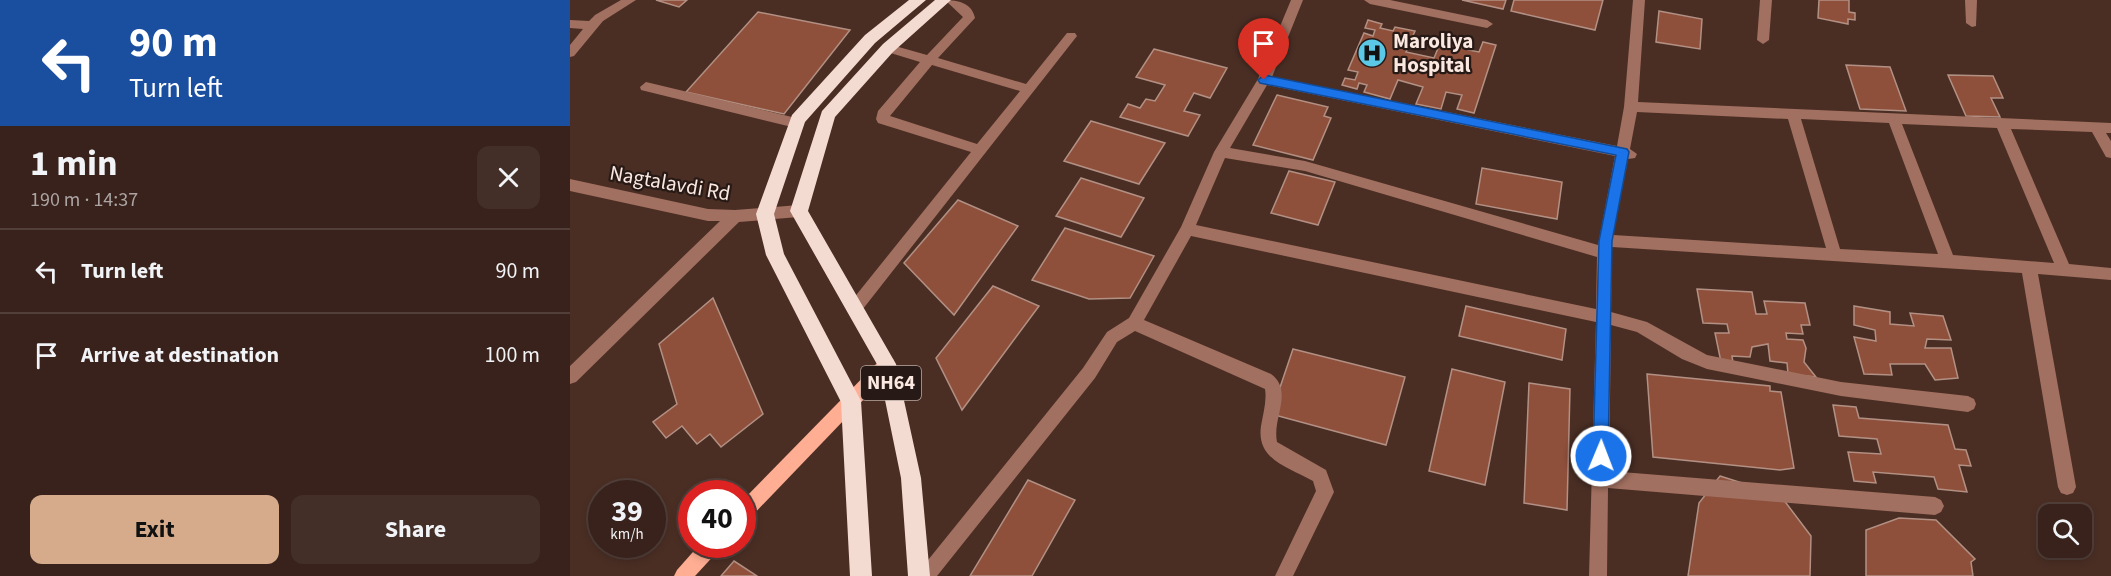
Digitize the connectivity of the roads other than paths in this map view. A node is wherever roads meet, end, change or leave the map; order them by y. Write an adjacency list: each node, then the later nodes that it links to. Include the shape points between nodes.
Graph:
1 (630, 0): 13 (street)
2 (919, 0): 25 (highway, via 870,39)
3 (944, 0): 16 (highway)
4 (951, 0): 18 (street, via 969,18)
5 (1297, 0): 19 (street)
6 (1370, 0): 12 (street)
7 (1639, 0): 22 (street)
8 (1766, 0): 15 (street)
9 (1971, 0): 10 (street)
10 (1972, 23)
11 (570, 24): 13 (street)
12 (1487, 24)
13 (592, 26): 17 (street)
14 (1071, 36): 21 (street)
15 (1763, 40)
16 (888, 48): 18 (street); 34 (highway, via 828,115)
17 (570, 53)
18 (929, 60): 21 (street); 29 (street, via 883,119)
19 (1264, 80): 30 (street); 31 (street)
20 (646, 87): 25 (street)
21 (1028, 89): 29 (street)
22 (1631, 107): 23 (street); 31 (street)
23 (1792, 115): 24 (street); 39 (street)
24 (1894, 120): 26 (street); 40 (street)
25 (796, 123): 35 (highway)
26 (2002, 124): 27 (street); 42 (street)
27 (2096, 127): 28 (street); 32 (street)
28 (2111, 129)
29 (980, 150): 44 (street)
30 (1221, 152): 37 (street); 38 (street, via 1315,168)
31 (1626, 153): 38 (street)
32 (2111, 153)
33 (570, 185): 36 (street, Nagtalavdi Rd, via 708,215)
34 (799, 211): 35 (street, Nagtalavdi Rd); 44 (highway, NH64)
35 (765, 214): 36 (street, Nagtalavdi Rd); 49 (highway, NH64, via 775,255)
36 (735, 216): 48 (street)
37 (1187, 229): 45 (street); 46 (street)
38 (1605, 247): 39 (street); 45 (street)
39 (1835, 255): 40 (street)
40 (1948, 261): 41 (street)
41 (2029, 268): 42 (street); 52 (street)
42 (2064, 270): 43 (street)
43 (2111, 274)
44 (854, 309): 47 (highway, NH64)
45 (1604, 318): 50 (street, via 1641,326 1707,362 1840,389); 51 (street)
46 (1134, 323): 59 (street, via 1112,337 1089,373); 60 (street, via 1273,384 1270,446 1320,476 1326,492)
47 (887, 364): 49 (main road); 58 (highway, NH64, via 911,478)
48 (570, 377)
49 (851, 401): 53 (main road); 57 (highway, NH64)
50 (1968, 404)
51 (1600, 479): 54 (street); 61 (street)
52 (2067, 487)
53 (756, 499)
54 (1935, 506)
55 (700, 558): 56 (main road)
56 (683, 576)
57 (861, 576)
58 (919, 576)
59 (926, 576)
60 (1284, 576)
61 (1598, 576)

